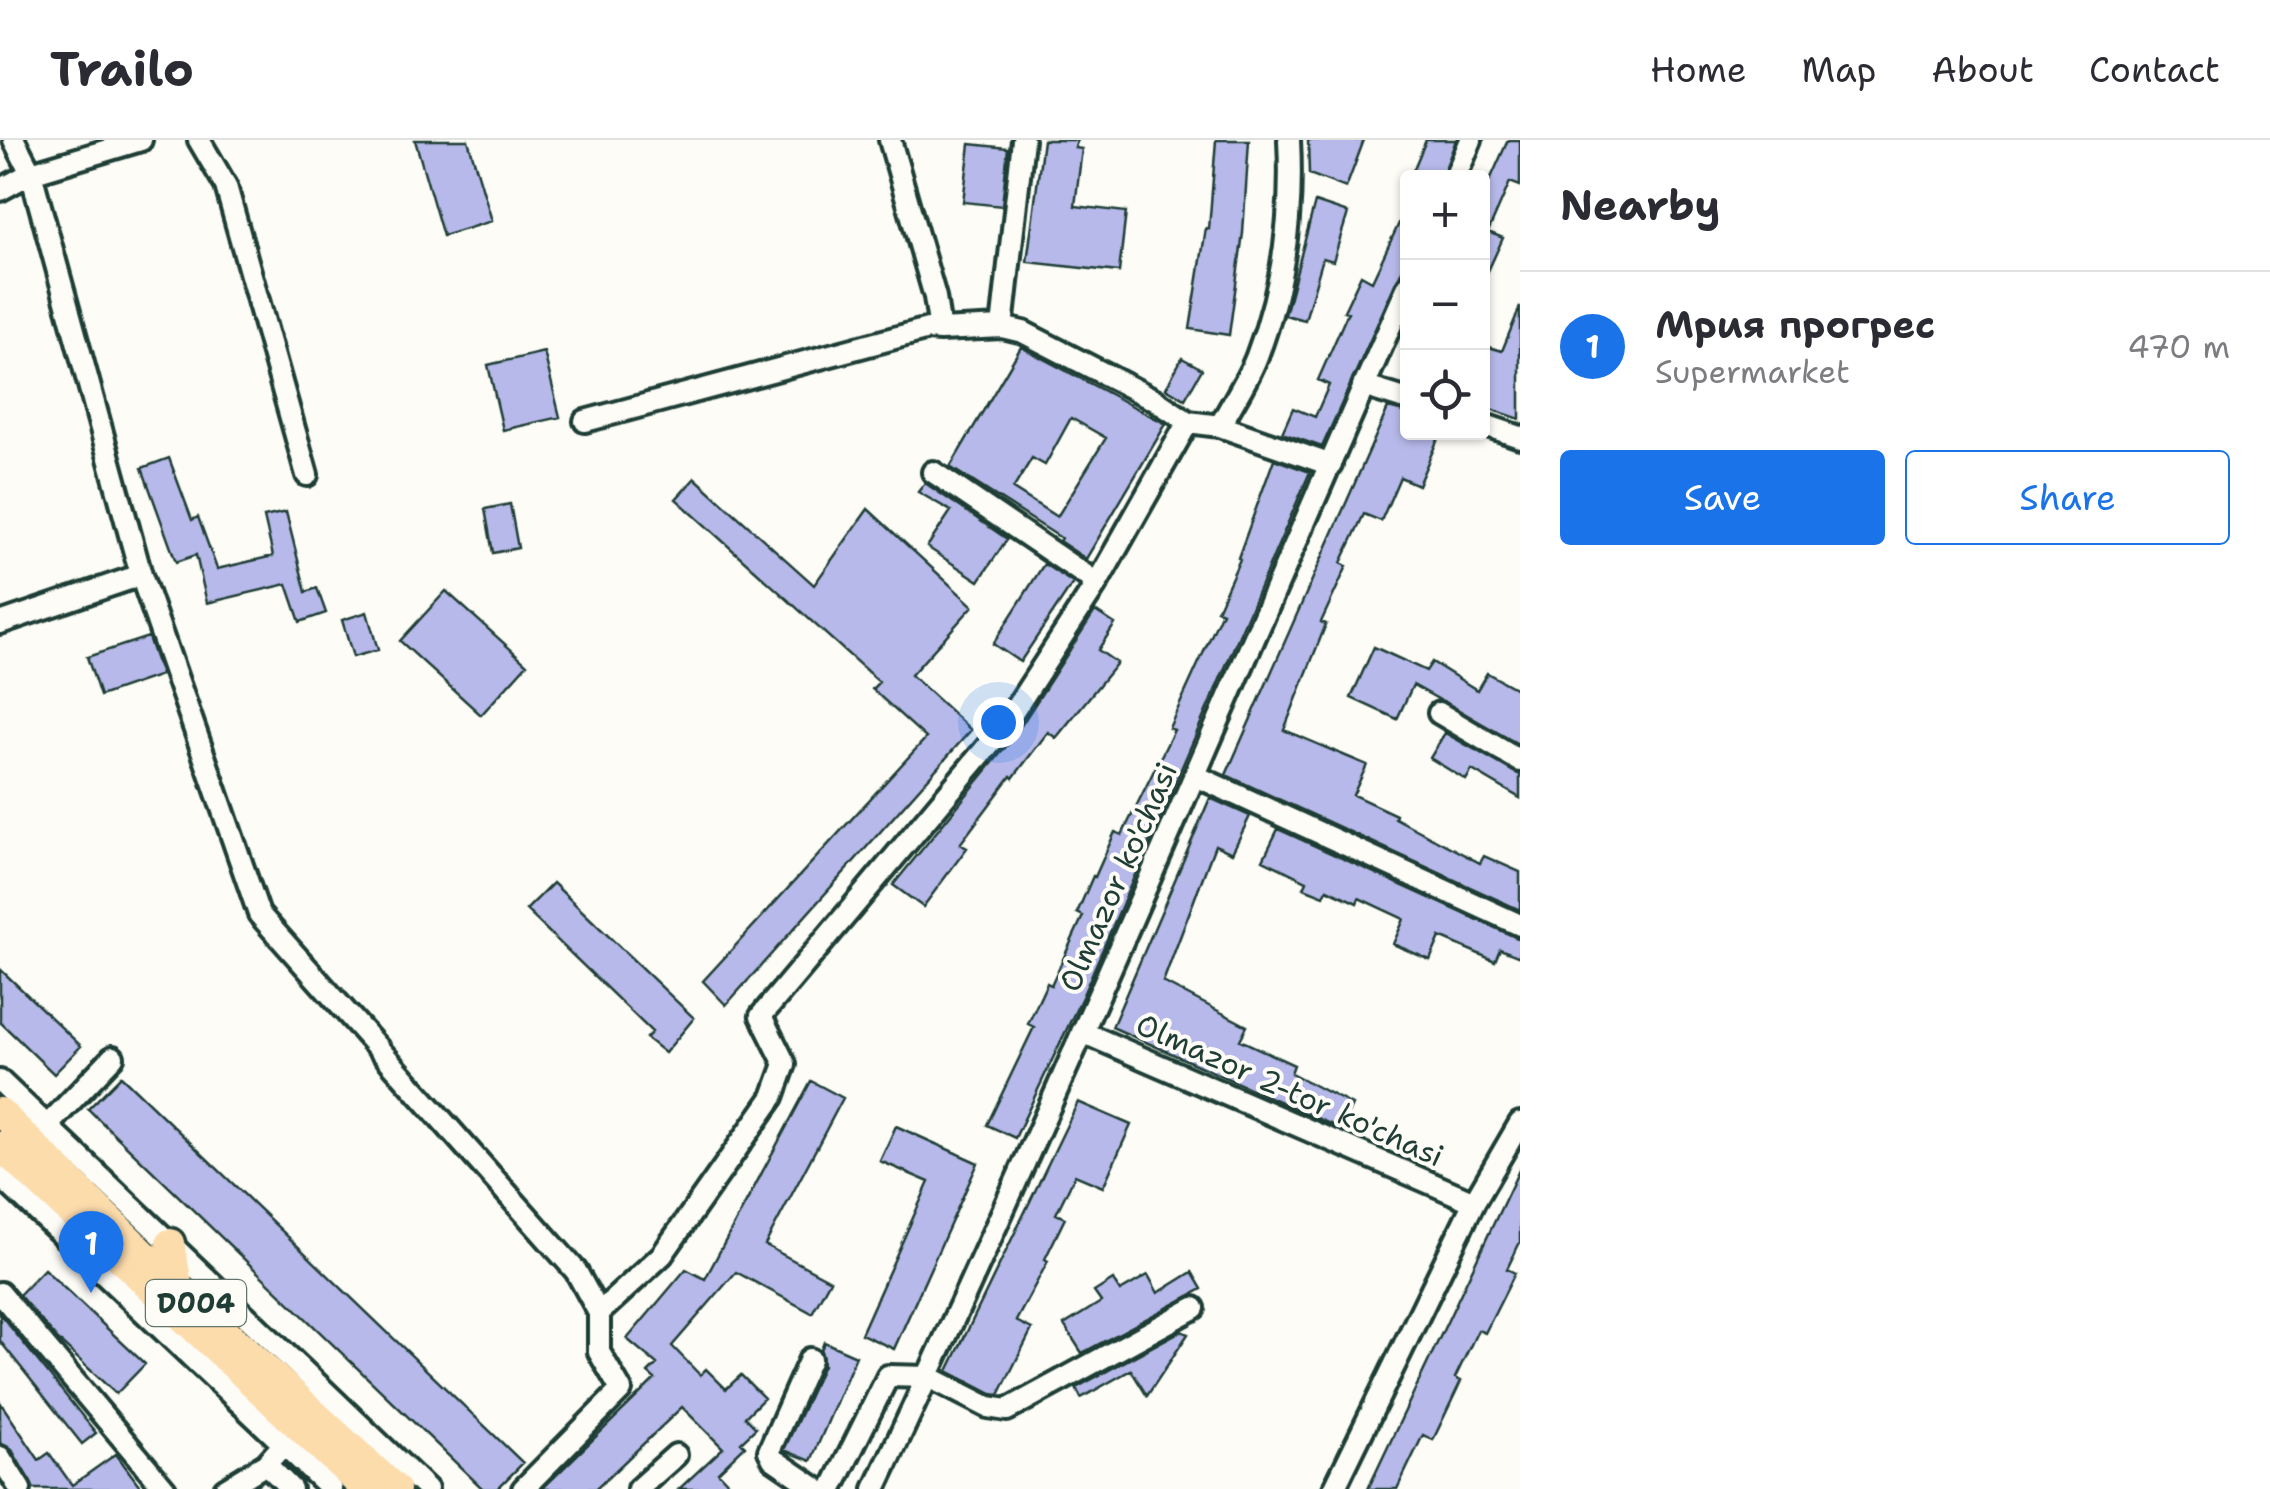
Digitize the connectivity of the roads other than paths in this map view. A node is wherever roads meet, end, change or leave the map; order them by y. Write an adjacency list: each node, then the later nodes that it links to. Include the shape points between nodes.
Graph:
1 (14, 140): 9 (street)
2 (141, 140): 9 (street)
3 (198, 140): 23 (street, via 226,186)
4 (890, 140): 13 (street)
5 (1024, 140): 12 (street)
6 (1289, 140): 18 (street, via 1292,199 1278,287 1256,358)
7 (1472, 140): 8 (street)
8 (1459, 170)
9 (31, 173): 10 (street); 24 (street)
10 (0, 190)
11 (1400, 304): 14 (street, Olmazor ko'chasi)
12 (1002, 327): 13 (street); 17 (street, via 1023,332)
13 (940, 330): 16 (street)
14 (1363, 386): 15 (street); 21 (street, Olmazor ko'chasi)
15 (1400, 398)
16 (584, 421)
17 (1188, 422): 18 (street); 25 (street)
18 (1220, 426): 21 (street)
19 (1490, 427): 20 (street)
20 (1520, 436)
21 (1331, 465): 29 (street, Olmazor ko'chasi)
22 (933, 472): 25 (street)
23 (306, 475)
24 (141, 574): 26 (street); 44 (street, via 259,914 576,1270)
25 (1097, 583): 44 (street, via 1002,728 761,1016 785,1064 773,1097 662,1255)
26 (0, 624)
27 (1440, 713): 28 (street)
28 (1520, 761)
29 (1196, 776): 30 (street); 31 (street, Olmazor ko'chasi)
30 (1520, 925)
31 (1082, 1032): 39 (street, Olmazor 2-tor ko'chasi); 46 (street, Olmazor ko'chasi)
32 (112, 1057): 36 (street)
33 (0, 1081): 36 (street)
34 (0, 1112): 41 (main road, D004)
35 (1520, 1123): 39 (street)
36 (48, 1125): 40 (street)
37 (0, 1146): 51 (main road, D004)
38 (0, 1176): 47 (street)
39 (1474, 1202): 63 (street)
40 (170, 1242): 41 (main road); 58 (street)
41 (180, 1288): 57 (main road, D004)
42 (0, 1292): 54 (street)
43 (1194, 1308): 46 (street, via 1007,1410)
44 (599, 1312): 59 (street, via 599,1352 621,1390)
45 (810, 1360): 61 (street, via 769,1450)
46 (928, 1377): 52 (street, Olmazor ko'chasi); 62 (street, via 888,1376)
47 (283, 1445): 50 (street); 51 (street)
48 (676, 1455): 60 (street)
49 (0, 1457): 53 (street)
50 (266, 1464): 55 (street); 56 (street)
51 (350, 1485)
52 (878, 1488)
53 (20, 1489)
54 (165, 1489)
55 (225, 1489)
56 (291, 1489)
57 (396, 1489)
58 (427, 1489)
59 (523, 1489)
60 (638, 1489)
61 (817, 1489)
62 (832, 1489)
63 (1334, 1489)

